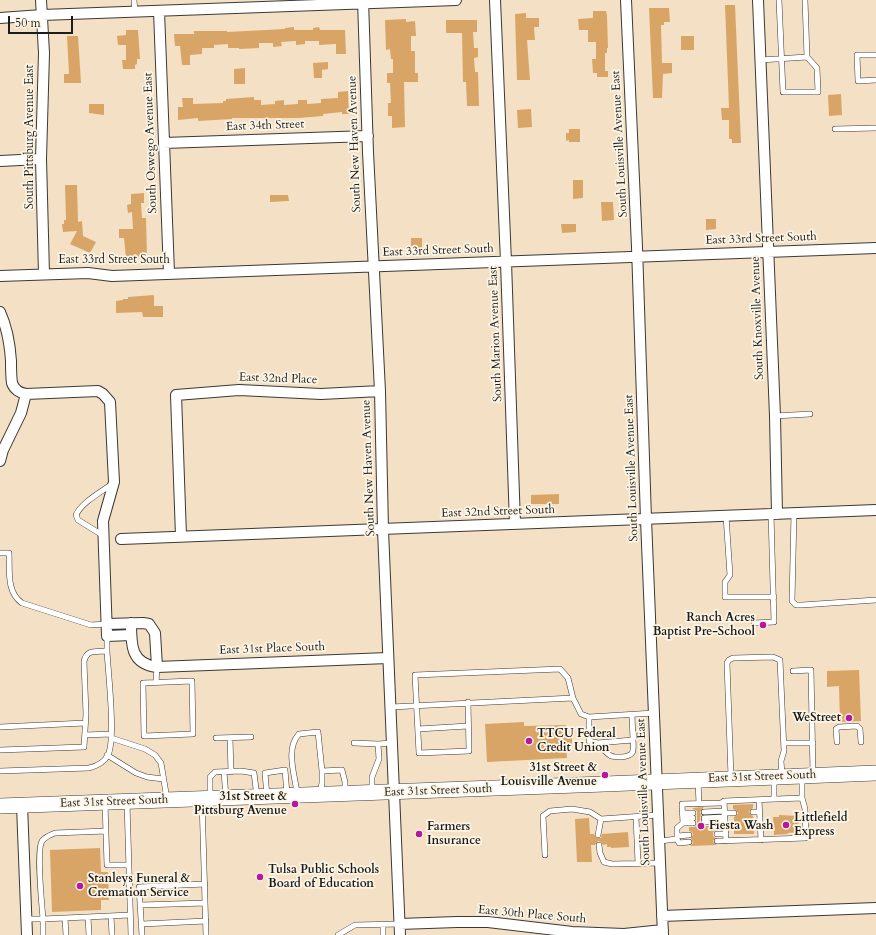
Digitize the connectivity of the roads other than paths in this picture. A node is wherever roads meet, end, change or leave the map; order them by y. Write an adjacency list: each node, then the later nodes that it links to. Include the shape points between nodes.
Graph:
1 (41, 0): 13 (street, South Pittsburg Avenue East)
2 (134, 0): 12 (lane)
3 (456, 0): 9 (street)
4 (495, 0): 29 (street, South Marion Avenue East)
5 (626, 0): 28 (street, South Louisville Avenue East)
6 (758, 0): 18 (street, South Knoxville Avenue)
7 (779, 0): 17 (lane)
8 (805, 0): 16 (lane)
9 (363, 2): 10 (street); 22 (street, South New Haven Avenue)
10 (242, 4): 11 (street)
11 (159, 11): 12 (street); 23 (street, South Oswego Avenue East)
12 (135, 12): 13 (street)
13 (42, 15): 14 (street); 24 (street, South Pittsburg Avenue East)
14 (0, 18)
15 (876, 54): 19 (lane, via 857,55 858,81)
16 (807, 58): 17 (lane); 17 (lane, via 817,68 818,92 783,92)
17 (782, 59): 18 (lane)
18 (760, 60): 27 (street, South Knoxville Avenue)
19 (876, 80)
20 (876, 128): 21 (lane)
21 (835, 129)
22 (368, 136): 23 (street, East 34th Street); 30 (street, South New Haven Avenue)
23 (164, 143): 31 (street, South Oswego Avenue East)
24 (42, 159): 25 (street); 32 (street, South Pittsburg Avenue East)
25 (0, 161)
26 (876, 248): 27 (street, East 33rd Street South)
27 (768, 252): 28 (street, East 33rd Street South); 38 (street, South Knoxville Avenue)
28 (638, 257): 29 (street, East 33rd Street South); 45 (street, South Louisville Avenue East)
29 (506, 262): 30 (street, East 33rd Street South); 46 (street, South Marion Avenue East)
30 (373, 266): 31 (street, East 33rd Street South); 35 (street, South New Haven Avenue)
31 (169, 273): 32 (street, East 33rd Street South, via 112,276)
32 (44, 274): 33 (street, East 33rd Street South)
33 (0, 276)
34 (0, 312): 36 (street, via 11,354 12,384 21,393)
35 (380, 392): 47 (street, South New Haven Avenue); 49 (street, East 32nd Place, via 321,394 239,390 176,395)
36 (26, 394): 39 (street, via 21,413); 40 (street, via 98,391 107,397 111,409)
37 (810, 414): 38 (lane)
38 (775, 416): 43 (street, South Knoxville Avenue)
39 (0, 461)
40 (114, 482): 48 (street, via 103,522); 48 (lane, via 78,510 76,515 78,520)
41 (876, 510): 42 (street, East 32nd Street South)
42 (794, 513): 43 (street, East 32nd Street South); 53 (lane, via 792,601 796,605 802,605)
43 (774, 514): 44 (street, East 32nd Street South); 52 (lane)
44 (726, 516): 45 (street, East 32nd Street South); 52 (lane, via 730,575 725,582 725,597)
45 (646, 519): 46 (street, East 32nd Street South); 68 (street, South Louisville Avenue East)
46 (515, 524): 47 (street, East 32nd Street South)
47 (383, 530): 49 (street, East 32nd Street South); 60 (street, South New Haven Avenue)
48 (104, 536): 56 (street)
49 (181, 536): 50 (street, East 32nd Street South)
50 (121, 539)
51 (0, 553): 56 (lane, via 9,553 12,593 22,603 91,625)
52 (774, 597): 55 (lane, via 774,622)
53 (876, 600)
54 (131, 623): 56 (street); 57 (street, East 31st Place South); 61 (street, via 143,622 153,628)
55 (754, 623)
56 (107, 624): 58 (street)
57 (131, 635): 58 (street); 61 (street, East 31st Place South, via 133,651 139,660 144,665)
58 (107, 636): 59 (lane)
59 (107, 650): 71 (lane, via 89,652 85,656); 76 (lane)
60 (388, 658): 61 (street, East 31st Place South); 67 (street, South New Haven Avenue)
61 (157, 667): 63 (lane)
62 (793, 671): 86 (lane, via 810,670)
63 (156, 682): 63 (lane, via 192,681 193,734 144,736 143,683)
64 (573, 698): 65 (lane); 66 (lane, via 568,678 560,668 415,675); 70 (lane, via 581,714)
65 (468, 702): 66 (lane); 72 (lane)
66 (417, 706): 67 (lane); 74 (lane)
67 (391, 707): 84 (street, South New Haven Avenue)
68 (654, 713): 69 (lane); 101 (street, South Louisville Avenue East)
69 (632, 714): 70 (lane); 80 (lane)
70 (589, 717): 85 (lane, via 589,740)
71 (85, 723): 73 (lane); 75 (lane)
72 (468, 726): 74 (lane); 74 (lane, via 469,751 419,753)
73 (0, 727)
74 (418, 729)
75 (85, 735): 76 (lane); 89 (lane, via 84,747)
76 (111, 736): 90 (lane); 99 (lane, via 156,755 161,763)
77 (251, 737): 79 (lane)
78 (216, 738): 79 (lane)
79 (230, 738): 94 (lane)
80 (633, 740): 85 (lane); 85 (lane, via 634,750 628,756 611,756)
81 (837, 742): 82 (lane, via 836,729 857,726 860,729)
82 (861, 742)
83 (354, 743): 87 (lane)
84 (392, 743): 87 (lane); 102 (street, South New Haven Avenue)
85 (597, 743)
86 (813, 743): 88 (lane); 96 (lane)
87 (378, 744): 103 (lane, via 379,759 372,777)
88 (787, 744)
89 (0, 750)
90 (107, 756): 91 (lane, via 96,766 89,768); 99 (lane, via 136,774)
91 (0, 771)
92 (322, 771): 104 (lane, via 342,770); 105 (lane); 106 (lane, via 318,732 299,734 294,740 292,754)
93 (224, 772): 94 (lane); 108 (lane); 110 (lane, via 215,772 210,777)
94 (231, 772): 107 (lane, via 254,773)
95 (876, 773): 96 (main road, East 31st Street South)
96 (807, 775): 97 (main road, East 31st Street South); 109 (lane)
97 (778, 777): 98 (main road, East 31st Street South); 98 (lane, via 784,751 780,660 733,658 728,663); 111 (lane)
98 (731, 778): 100 (main road, East 31st Street South)
99 (163, 779): 112 (lane)
100 (698, 780): 101 (main road, East 31st Street South); 117 (lane)
101 (657, 782): 102 (main road, East 31st Street South); 123 (street, South Louisville Avenue East)
102 (394, 792): 103 (main road, East 31st Street South); 161 (street, South New Haven Avenue)
103 (372, 793): 104 (main road, East 31st Street South)
104 (345, 794): 105 (main road, East 31st Street South)
105 (320, 795): 106 (main road, East 31st Street South)
106 (292, 796): 107 (main road, East 31st Street South); 107 (lane, via 285,770 273,770 265,773)
107 (262, 797): 108 (main road, East 31st Street South)
108 (226, 798): 110 (main road, East 31st Street South)
109 (802, 798): 111 (lane); 137 (lane, via 806,838)
110 (206, 799): 112 (main road, East 31st Street South); 147 (lane)
111 (774, 799): 113 (lane)
112 (167, 800): 116 (main road, East 31st Street South)
113 (759, 800): 114 (lane); 121 (lane)
114 (724, 801): 117 (lane); 126 (lane)
115 (105, 802): 116 (main road, East 31st Street South); 118 (main road, East 31st Street South); 131 (lane)
116 (127, 802): 146 (lane)
117 (699, 804): 125 (lane, via 682,804)
118 (22, 805): 119 (main road, East 31st Street South); 156 (street)
119 (0, 806)
120 (753, 812): 121 (lane)
121 (759, 812): 128 (lane)
122 (734, 813): 126 (lane)
123 (658, 815): 124 (lane); 138 (street, South Louisville Avenue East)
124 (636, 817): 127 (lane); 145 (lane)
125 (683, 818): 125 (lane, via 693,818); 136 (lane, via 677,828)
126 (725, 818): 126 (lane, via 704,817); 129 (lane); 133 (lane)
127 (601, 819): 134 (lane); 143 (lane, via 590,812 572,809 550,811 543,816)
128 (760, 825): 130 (lane); 137 (lane)
129 (734, 826)
130 (753, 826)
131 (106, 831): 146 (lane, via 107,865); 157 (lane, via 55,834 42,841 40,866)
132 (717, 834): 133 (lane)
133 (726, 834): 140 (lane)
134 (598, 835)
135 (689, 835): 136 (lane)
136 (678, 838): 138 (lane); 141 (lane, via 679,843)
137 (760, 840): 140 (lane)
138 (660, 841): 144 (street, South Louisville Avenue East)
139 (717, 841): 140 (lane)
140 (726, 841)
141 (690, 842)
142 (599, 845): 145 (lane, via 604,862)
143 (545, 855)
144 (660, 863): 145 (lane); 153 (street, South Louisville Avenue East)
145 (638, 864)
146 (129, 865): 151 (lane)
147 (205, 884): 148 (lane); 149 (lane, via 140,887)
148 (205, 903): 149 (lane); 158 (lane)
149 (141, 905): 159 (lane)
150 (876, 908): 153 (street)
151 (130, 915): 152 (lane); 168 (lane)
152 (111, 916): 154 (lane); 167 (lane)
153 (662, 916): 162 (street, South Louisville Avenue East)
154 (88, 917): 155 (lane); 166 (lane)
155 (65, 918): 157 (lane); 165 (lane)
156 (27, 919): 157 (lane); 163 (street)
157 (43, 919): 164 (lane)
158 (206, 921): 159 (lane); 170 (lane)
159 (142, 924): 169 (lane)
160 (383, 924): 161 (lane); 171 (lane, via 355,925); 172 (lane)
161 (399, 924): 162 (street, East 30th Place South, via 488,922 572,932); 173 (street, South New Haven Avenue)
162 (663, 932)
163 (27, 935)
164 (43, 935)
165 (66, 935)
166 (88, 935)
167 (112, 935)
168 (131, 935)
169 (142, 935)
170 (206, 935)
171 (338, 935)
172 (383, 935)
173 (400, 935)

